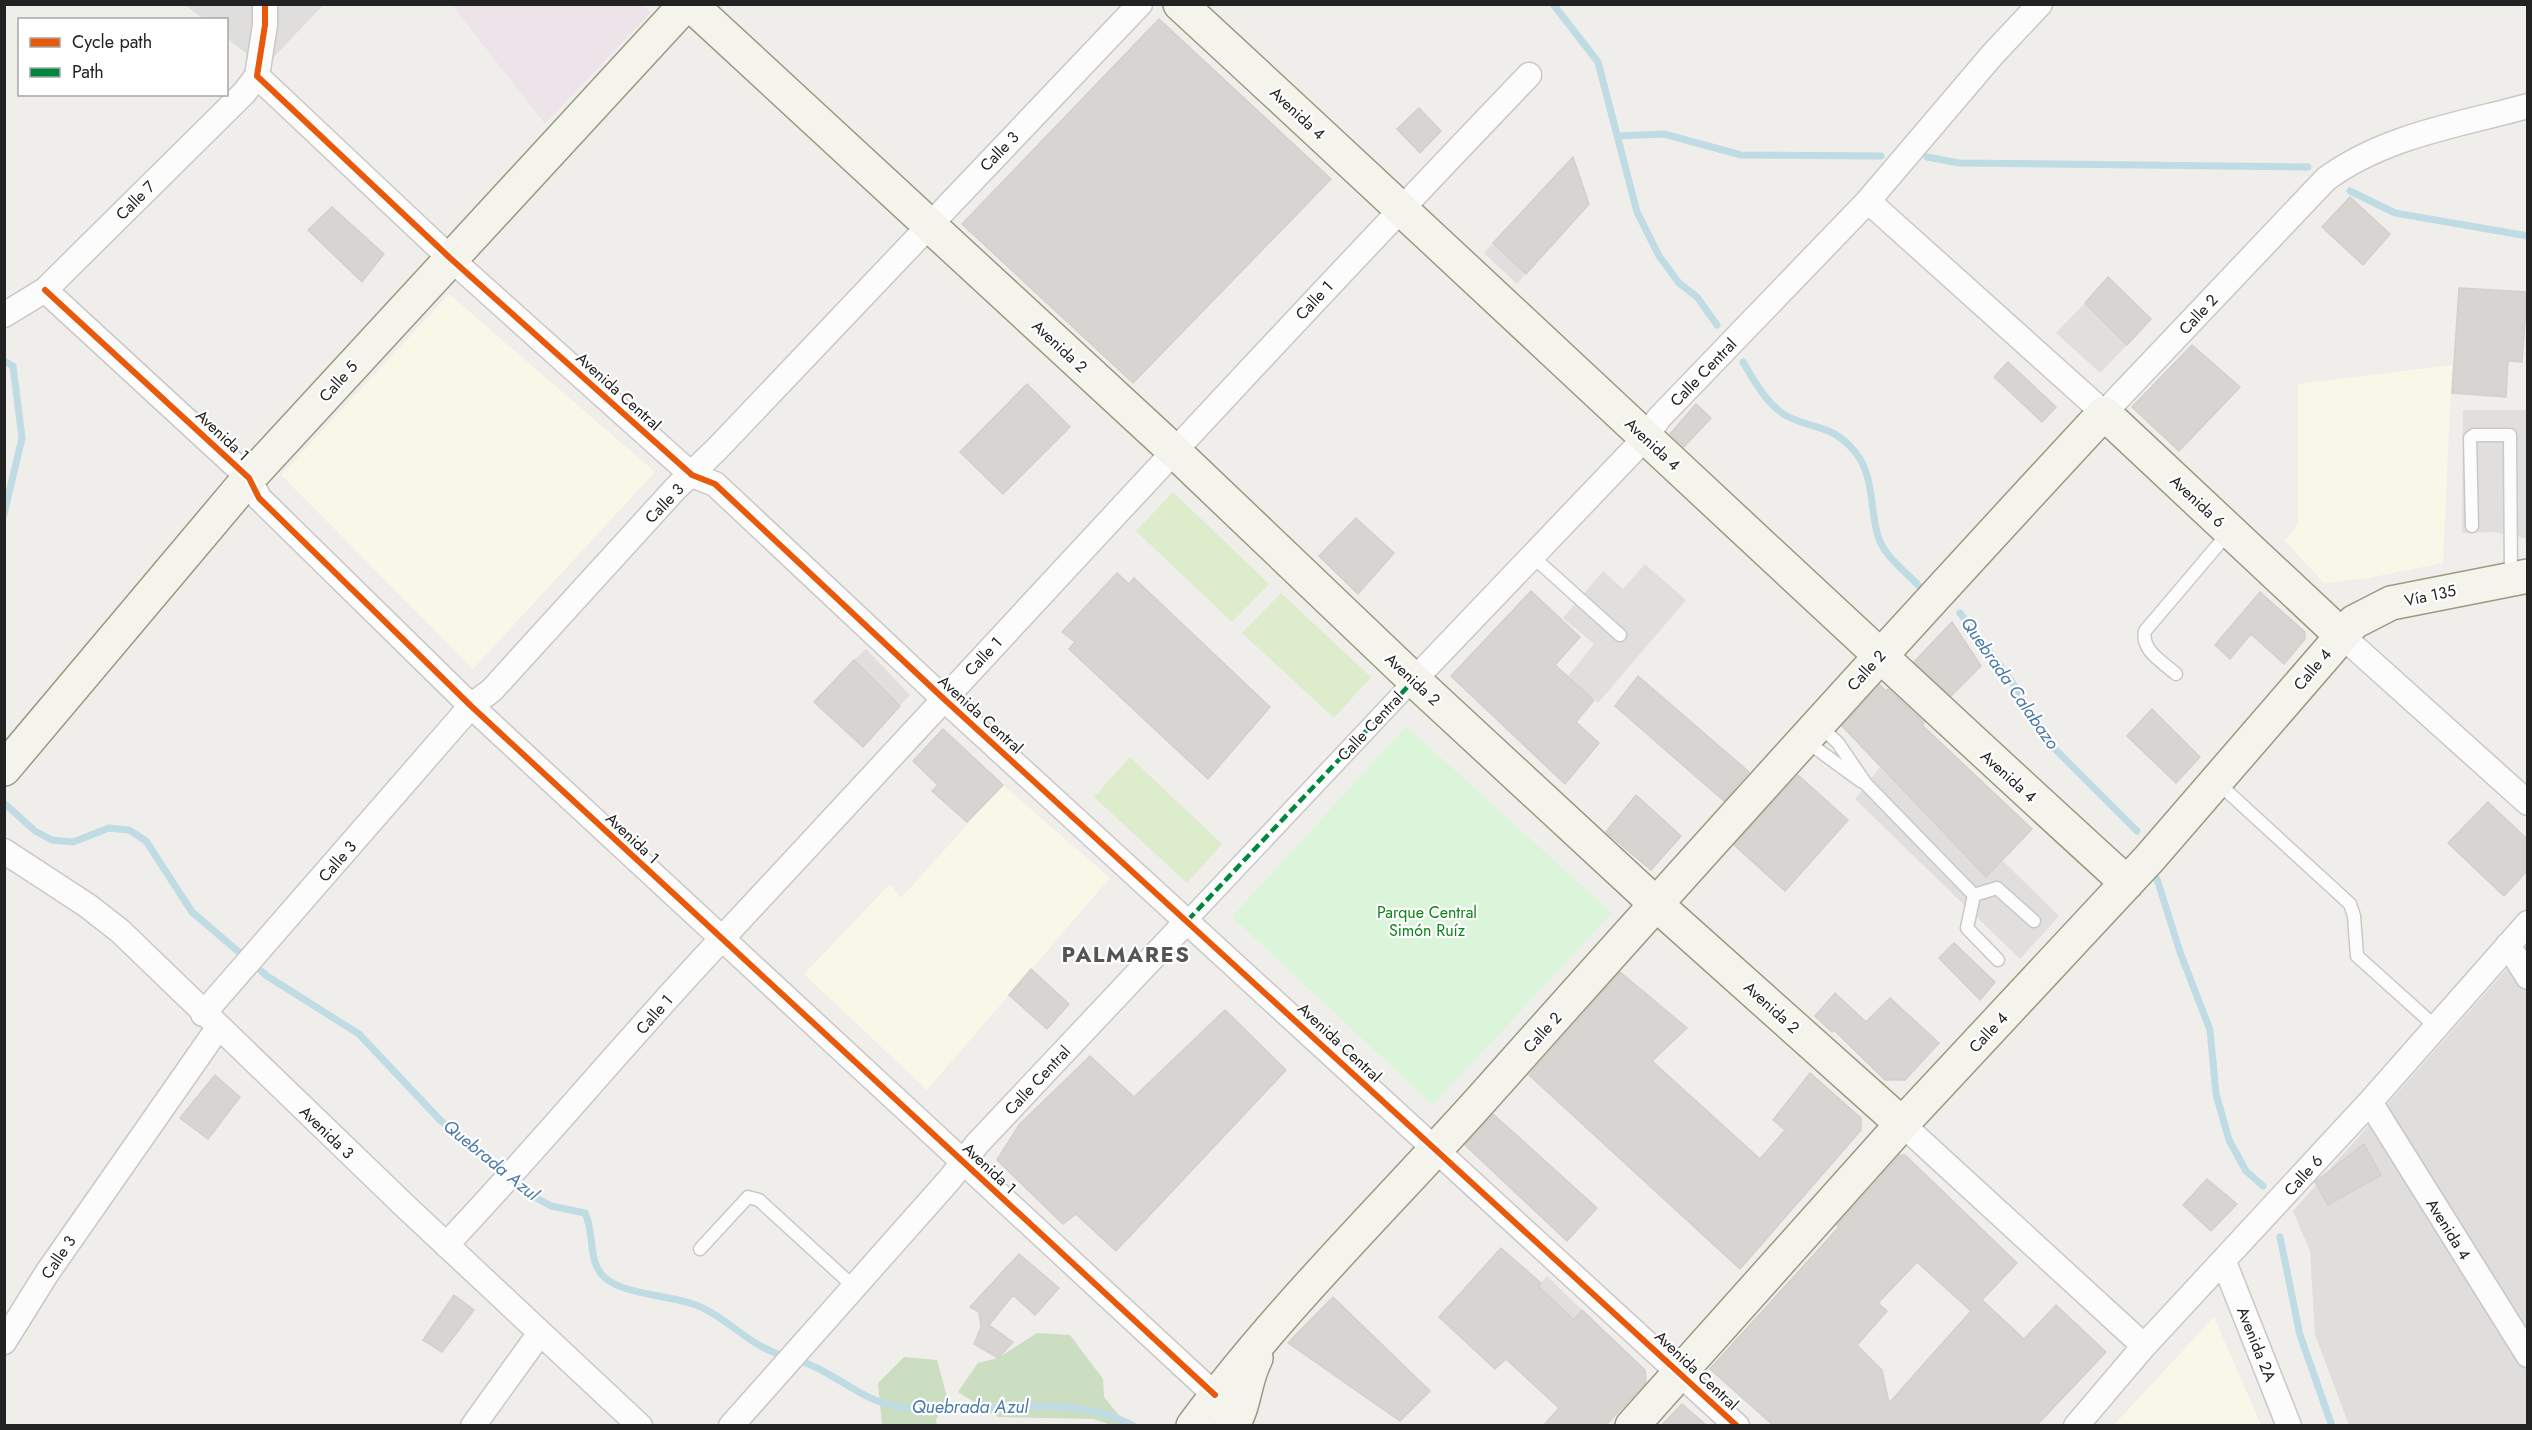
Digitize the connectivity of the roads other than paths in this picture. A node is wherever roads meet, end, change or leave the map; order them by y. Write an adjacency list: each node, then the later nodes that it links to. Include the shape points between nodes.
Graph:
1 (265, 4): 8 (street)
2 (686, 4): 13 (main road, Calle 5)
3 (690, 4): 12 (main road, Avenida 2)
4 (1140, 4): 12 (street, Calle 3)
5 (1180, 4): 11 (main road, Avenida 4)
6 (2040, 4): 10 (street, Calle Central)
7 (1529, 75): 11 (street, Calle 1)
8 (257, 76): 13 (street, Avenida Central); 14 (street, Calle 7)
9 (2528, 106): 16 (street, Calle 2, via 2382,146 2350,161 2326,179)
10 (1868, 201): 16 (street, Avenida 6); 17 (street, Calle Central, via 1659,418)
11 (1401, 208): 17 (main road, Avenida 4); 18 (street, Calle 1)
12 (929, 226): 18 (main road, Avenida 2); 19 (street, Calle 3)
13 (450, 258): 19 (street, Avenida Central); 20 (main road, Calle 5)
14 (45, 290): 15 (street, Calle 7); 20 (street, Avenida 1)
15 (4, 315)
16 (2104, 413): 22 (main road, Avenida 6); 27 (main road, Calle 2)
17 (1646, 437): 23 (street, Calle Central); 27 (main road, Avenida 4)
18 (1173, 450): 29 (main road, Avenida 2); 30 (street, Calle 1)
19 (692, 475): 30 (street, Avenida Central, via 715,484); 31 (street, Calle 3, via 492,690)
20 (249, 478): 31 (street, Avenida 1, via 259,498); 33 (main road, Calle 5)
21 (2472, 526): 24 (lane, via 2470,438 2510,435)
22 (2230, 531): 26 (main road, Avenida 6); 28 (lane, via 2145,631 2146,647)
23 (1532, 556): 25 (lane); 29 (street, Calle Central)
24 (2519, 578): 26 (main road, Vía 135, via 2391,603 2354,622)
25 (1620, 635)
26 (2341, 635): 34 (main road, Calle 4); 36 (street, Avenida 6)
27 (1878, 657): 32 (main road, Calle 2); 38 (main road, Avenida 4)
28 (2176, 675)
29 (1413, 680): 40 (main road, Avenida 2); 41 (street, Calle Central)
30 (944, 699): 41 (street, Avenida Central); 44 (street, Calle 1)
31 (471, 706): 44 (street, Avenida 1); 48 (street, Calle 3, via 264,944 235,980)
32 (1812, 732): 35 (lane, via 1826,758); 35 (lane, via 1839,743); 40 (main road, Calle 2)
33 (9, 765)
34 (2217, 782): 38 (main road, Calle 4); 49 (lane, via 2350,904 2357,956)
35 (1866, 784): 39 (lane)
36 (2528, 803)
37 (4, 850): 48 (street, Avenida 3, via 120,932)
38 (2127, 883): 51 (main road, Calle 4)
39 (1974, 895): 42 (lane, via 1997,888); 46 (lane, via 1967,928)
40 (1656, 903): 51 (main road, Avenida 2); 52 (main road, Calle 2)
41 (1188, 920): 52 (street, Avenida Central); 53 (street, Calle Central)
42 (2034, 921)
43 (2528, 923): 45 (street, Calle 6)
44 (722, 939): 53 (street, Avenida 1); 54 (street, Calle 1)
45 (2508, 945): 47 (street); 49 (street, Calle 6)
46 (1998, 960)
47 (2528, 977)
48 (211, 1021): 54 (street, Avenida 3); 59 (street, Calle 3)
49 (2436, 1027): 50 (street, Calle 6)
50 (2370, 1102): 56 (street, Calle 6); 61 (street, Avenida 4)
51 (1902, 1124): 60 (street, Avenida 2); 62 (main road, Calle 4)
52 (1437, 1150): 62 (street, Avenida Central); 63 (main road, Calle 2, via 1271,1330)
53 (962, 1161): 57 (street, Calle Central); 63 (street, Avenida 1)
54 (446, 1245): 58 (street, Avenida 3)
55 (700, 1249): 57 (lane, via 748,1197 753,1197)
56 (2224, 1262): 60 (street, Calle 6); 71 (street, Avenida 2A)
57 (853, 1286): 66 (street, Calle Central)
58 (540, 1333): 64 (street); 65 (street, Avenida 3)
59 (4, 1342)
60 (2144, 1346): 70 (street, Calle 6)
61 (2528, 1355)
62 (1680, 1372): 68 (main road, Calle 4); 69 (street, Avenida Central)
63 (1234, 1415): 67 (main road, Calle 2)
64 (473, 1425)
65 (640, 1425)
66 (731, 1425)
67 (1193, 1425)
68 (1632, 1425)
69 (1737, 1425)
70 (2076, 1425)
71 (2289, 1425)

